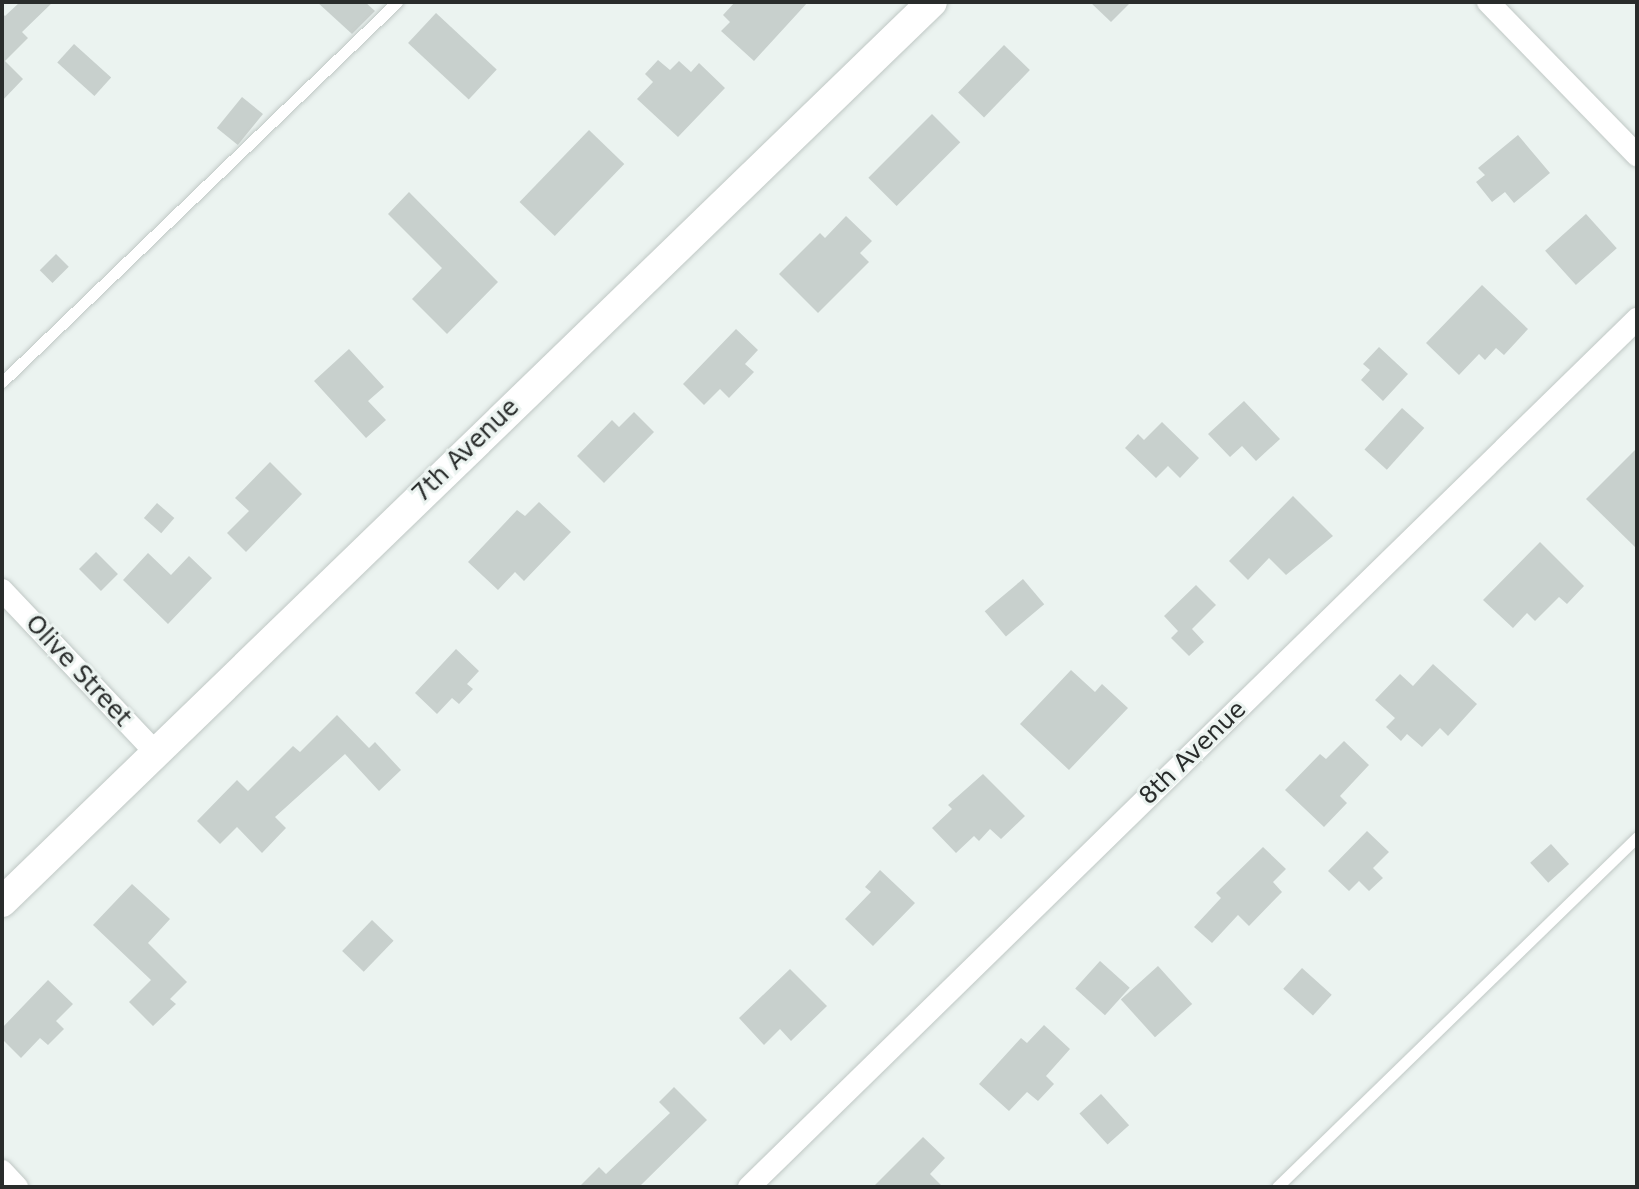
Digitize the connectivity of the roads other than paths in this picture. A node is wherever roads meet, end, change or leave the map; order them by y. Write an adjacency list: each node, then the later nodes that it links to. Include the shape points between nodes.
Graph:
1 (397, 2): 6 (lane)
2 (932, 2): 8 (street, 7th Avenue)
3 (1488, 2): 4 (street)
4 (1637, 155)
5 (1637, 319): 13 (street, 8th Avenue)
6 (2, 382)
7 (2, 590): 8 (street, Olive Street)
8 (154, 751): 10 (street, 7th Avenue)
9 (1637, 837): 14 (lane)
10 (6, 891)
11 (2, 1171): 12 (street)
12 (17, 1187)
13 (749, 1187)
14 (1277, 1187)

